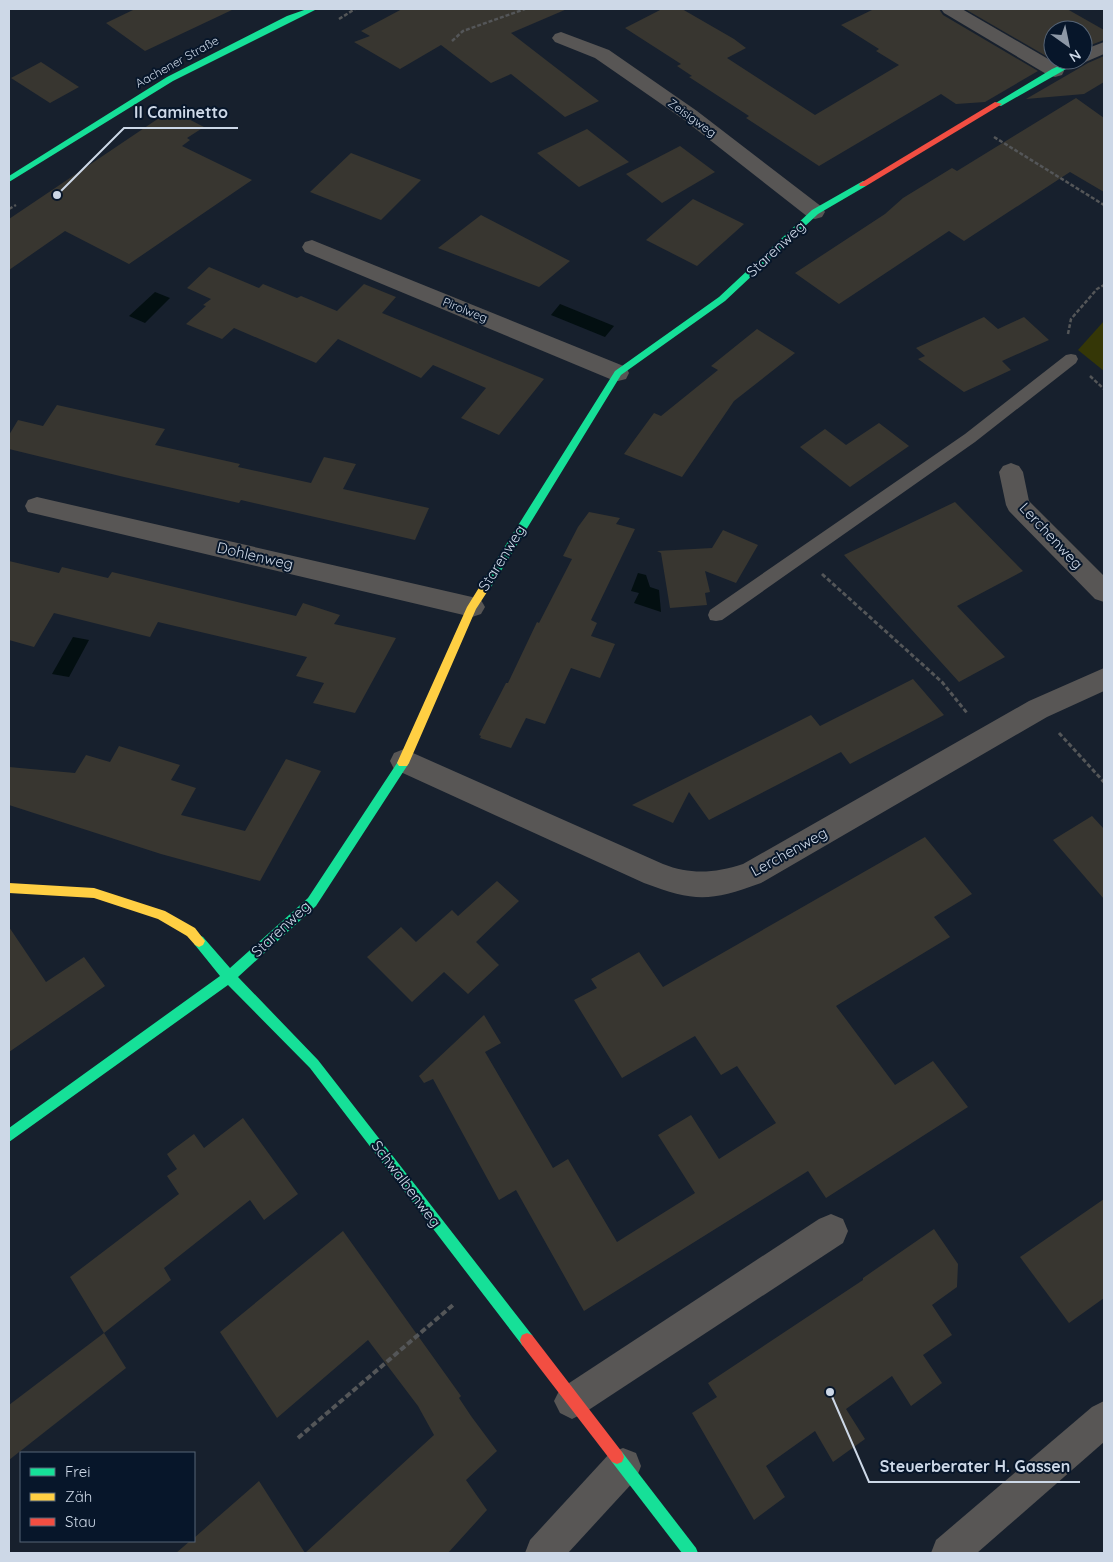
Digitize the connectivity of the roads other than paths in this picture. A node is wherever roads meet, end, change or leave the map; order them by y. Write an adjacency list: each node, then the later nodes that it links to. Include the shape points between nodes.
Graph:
1 (313, 9): 5 (street, Aachener Straße, via 170,79)
2 (950, 9): 4 (street)
3 (561, 38): 6 (street, Zeisigweg, via 602,54 690,115)
4 (1055, 71): 6 (street, Starenweg)
5 (9, 179)
6 (815, 212): 9 (street, Starenweg, via 722,299)
7 (312, 247): 9 (street, Pirolweg)
8 (1071, 359): 14 (lane, via 970,438)
9 (618, 372): 13 (street, Starenweg)
10 (1011, 472): 12 (street, Lerchenweg, via 1018,505)
11 (37, 506): 13 (street, Dohlenweg)
12 (1104, 592)
13 (472, 607): 16 (street, Starenweg)
14 (716, 616)
15 (1104, 679): 16 (street, Lerchenweg, via 1038,709 751,874 702,887 679,884 654,874)
16 (404, 761): 18 (street, Starenweg, via 312,902)
17 (9, 888): 18 (street, Schwalbenweg, via 94,893 161,915 191,932)
18 (229, 977): 19 (street, Starenweg); 21 (street, Schwalbenweg, via 314,1064)
19 (9, 1136)
20 (831, 1231): 21 (street)
21 (572, 1401): 23 (street, Schwalbenweg)
22 (1104, 1419): 26 (street)
23 (623, 1466): 24 (street); 25 (street, Schwalbenweg)
24 (543, 1553)
25 (691, 1553)
26 (949, 1553)

